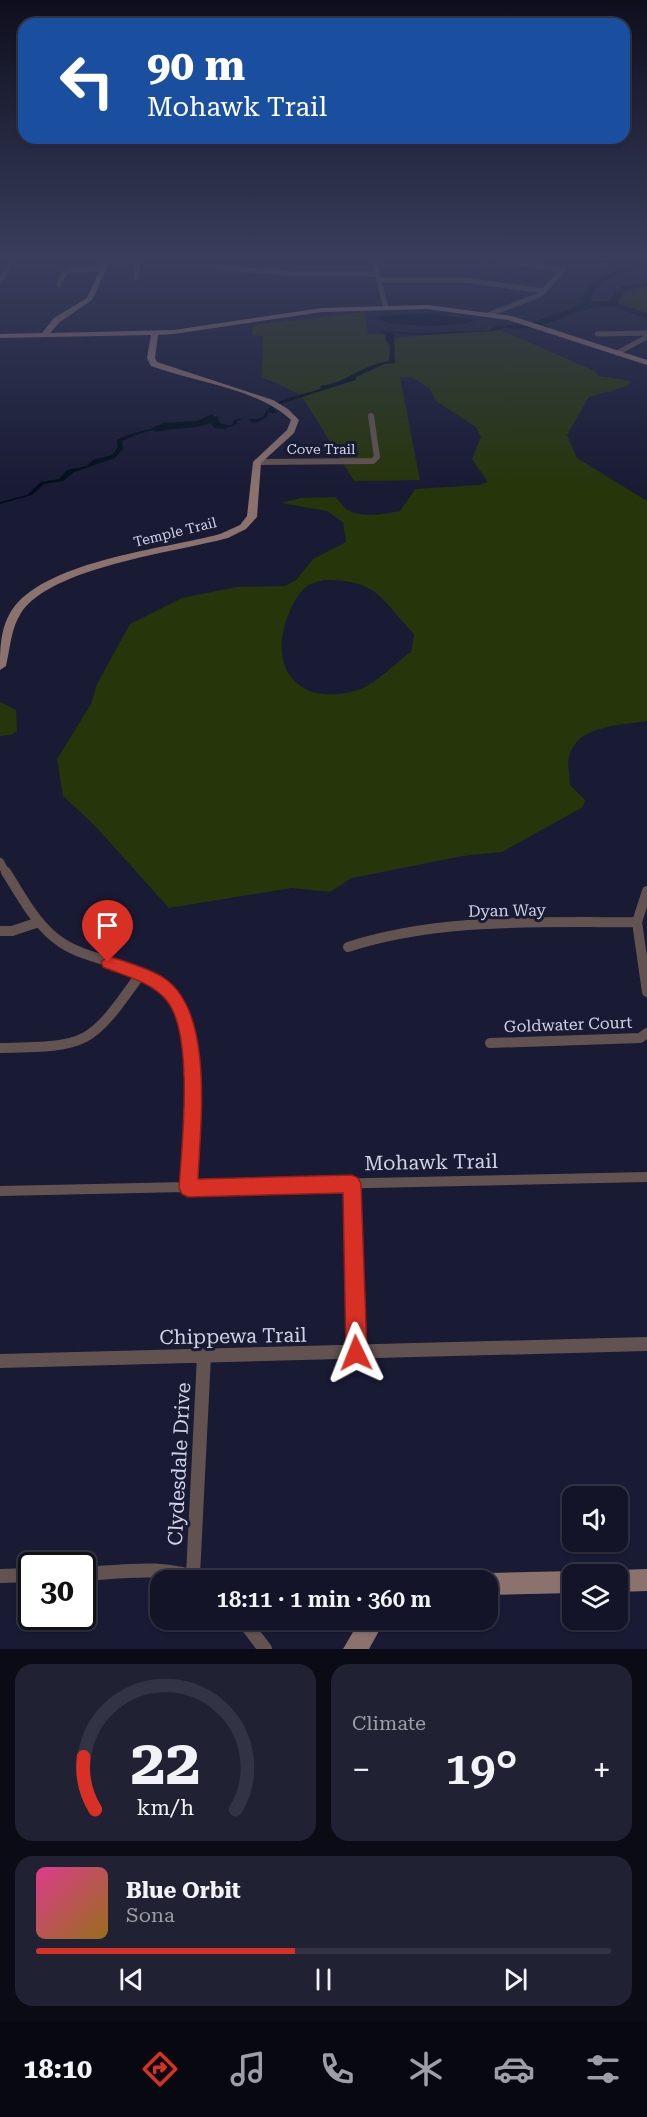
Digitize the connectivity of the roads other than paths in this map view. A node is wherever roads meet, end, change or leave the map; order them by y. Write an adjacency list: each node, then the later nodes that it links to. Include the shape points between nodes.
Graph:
1 (155, 333): 12 (street, via 151,358 154,364 234,388 292,416 295,425)
2 (102, 334): 5 (street)
3 (565, 334): 8 (street)
4 (597, 334): 6 (street)
5 (44, 335): 7 (street)
6 (647, 335): 8 (street)
7 (0, 336)
8 (620, 352): 9 (street); 10 (street)
9 (647, 358)
10 (647, 363)
11 (371, 417): 12 (street, Cove Trail, via 377,460)
12 (257, 462): 13 (street, Temple Trail, via 255,508 247,523 213,539 85,571 40,588 13,617)
13 (0, 666)
14 (0, 862): 16 (street)
15 (647, 891): 17 (street)
16 (39, 922): 18 (street); 20 (street, via 61,944)
17 (636, 922): 19 (street, Dyan Way, via 446,926 367,939); 21 (street)
18 (0, 931)
19 (348, 947)
20 (140, 975): 24 (street, via 101,1025 84,1040 61,1047); 27 (street, via 158,983 175,999 184,1022 194,1084)
21 (647, 992)
22 (647, 1033): 23 (street, Goldwater Court, via 640,1038)
23 (490, 1043)
24 (0, 1048)
25 (647, 1177): 26 (street, Mohawk Trail)
26 (352, 1184): 27 (street, Mohawk Trail); 30 (street)
27 (188, 1188): 28 (street, Mohawk Trail)
28 (0, 1191)
29 (647, 1344): 30 (street, Chippewa Trail)
30 (356, 1353): 31 (street, Chippewa Trail)
31 (204, 1356): 32 (street, Chippewa Trail); 33 (street, Clydesdale Drive)
32 (0, 1361)
33 (198, 1570)
34 (150, 1572): 35 (street)
35 (96, 1574)
36 (18, 1575): 37 (street)
37 (0, 1576)
38 (647, 1580): 39 (street)
39 (628, 1581)
40 (562, 1582): 41 (street)
41 (498, 1584)
42 (251, 1630): 44 (street)
43 (366, 1630): 45 (street)
44 (265, 1649)
45 (355, 1649)

